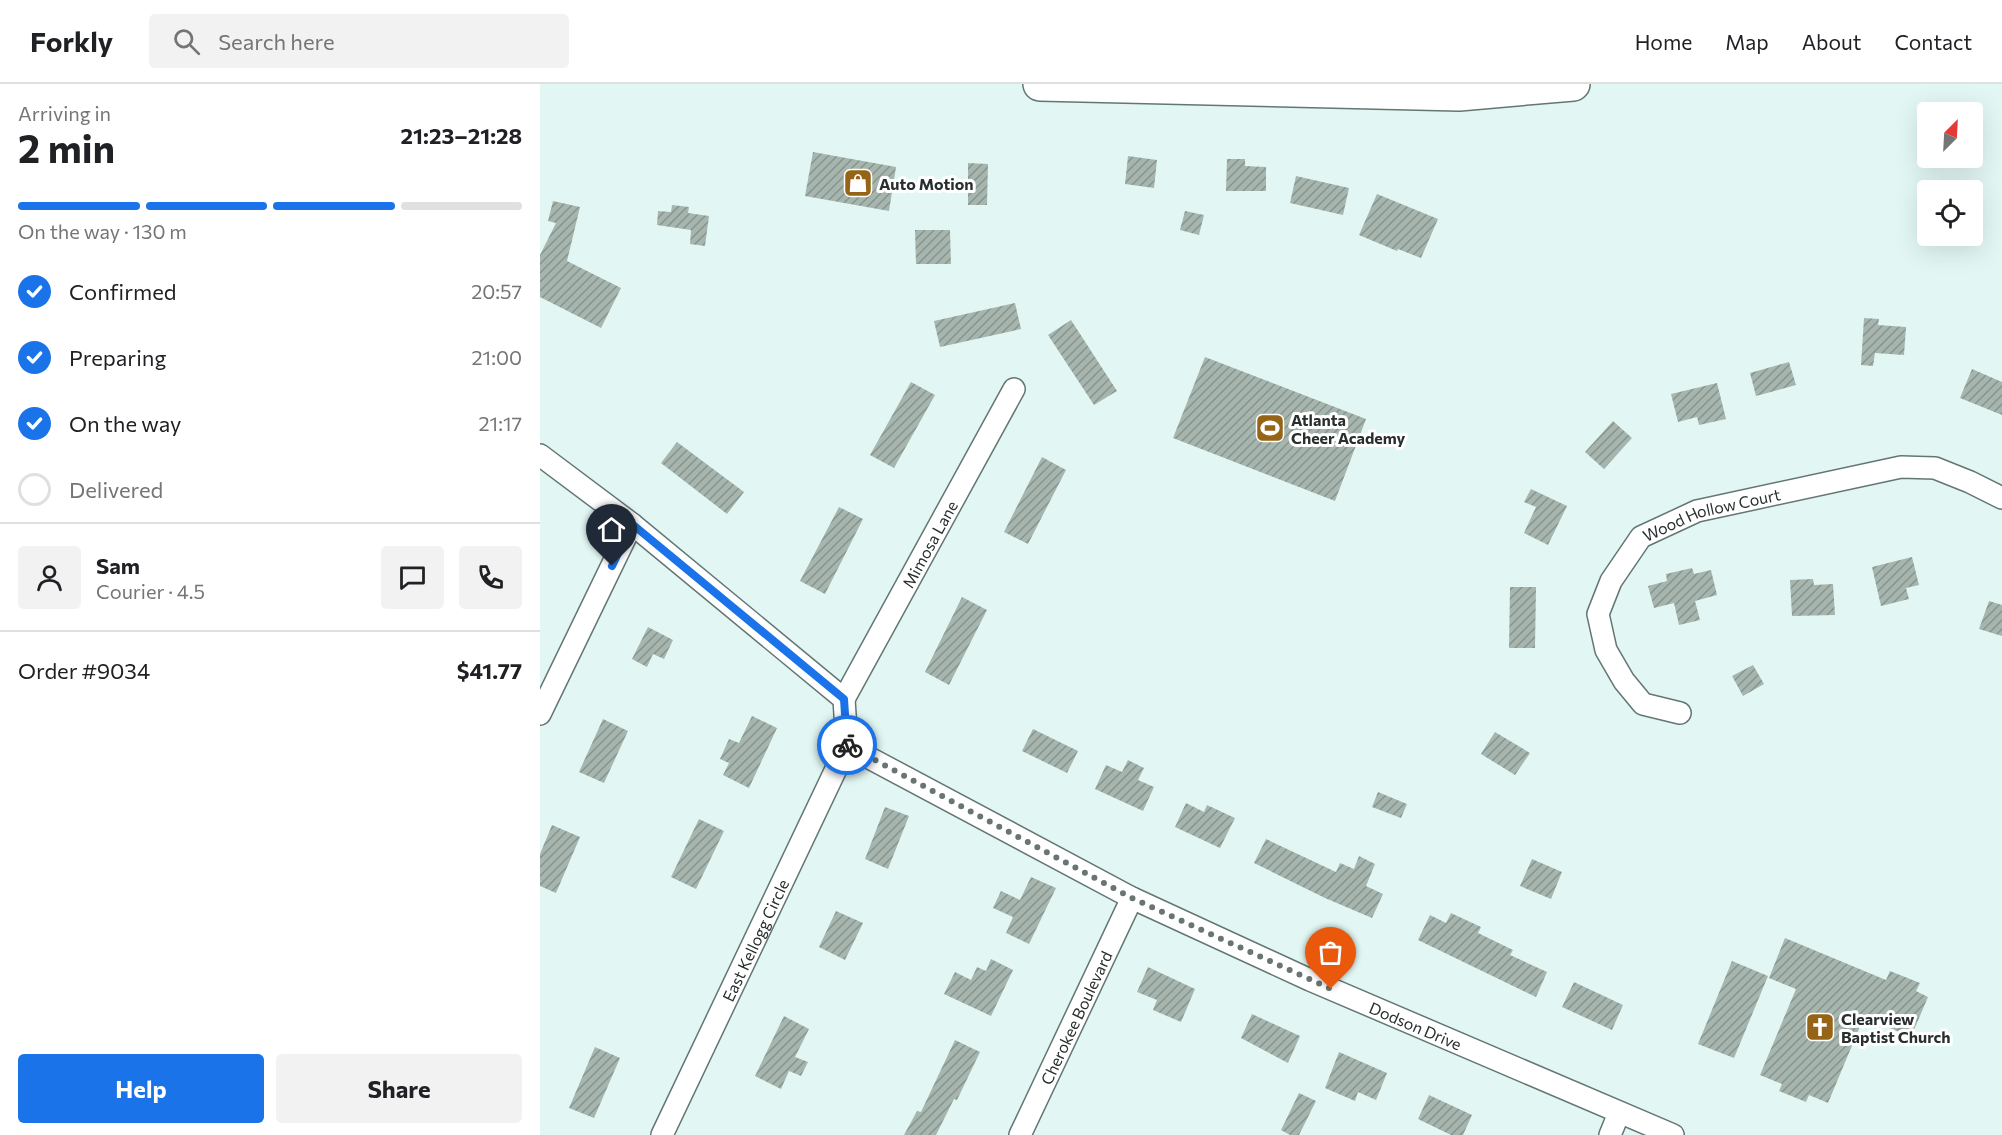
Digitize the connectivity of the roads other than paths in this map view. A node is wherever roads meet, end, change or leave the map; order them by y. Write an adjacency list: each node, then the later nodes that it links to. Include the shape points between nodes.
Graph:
1 (1040, 84): 3 (main road)
2 (1573, 84): 3 (main road)
3 (1460, 89)
4 (1014, 389): 8 (street, Mimosa Lane)
5 (540, 455): 7 (street)
6 (2002, 498): 9 (street, Wood Hollow Court, via 1935,468 1901,468 1697,511 1641,537 1611,581 1598,614 1606,650 1623,681 1643,704)
7 (632, 524): 8 (street); 10 (street)
8 (844, 699): 11 (street)
9 (1680, 713)
10 (540, 714)
11 (847, 746): 12 (street, Dodson Drive); 14 (street, East Kellogg Circle)
12 (1132, 898): 13 (street, Dodson Drive, via 1310,980); 15 (street, Cherokee Boulevard)
13 (1619, 1113): 16 (street); 17 (street, Dodson Drive)
14 (662, 1135)
15 (1020, 1135)
16 (1610, 1135)
17 (1673, 1135)

